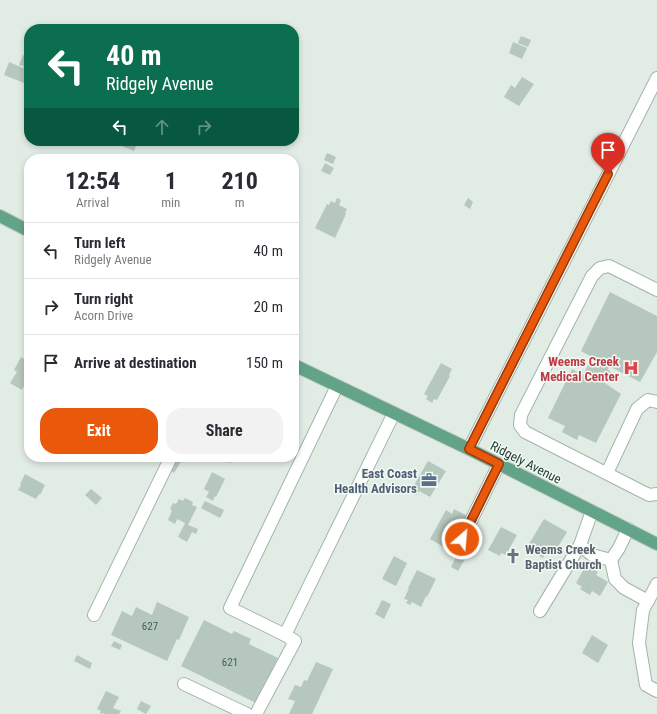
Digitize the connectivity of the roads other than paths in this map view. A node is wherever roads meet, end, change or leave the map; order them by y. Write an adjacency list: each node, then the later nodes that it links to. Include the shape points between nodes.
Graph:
1 (657, 78): 9 (street)
2 (0, 216): 3 (main road)
3 (24, 228)
4 (657, 290): 12 (street, via 609,266 600,268 592,276 521,415 520,425 525,432)
5 (299, 367): 6 (main road, Ridgely Avenue)
6 (337, 386): 8 (main road, Ridgely Avenue); 24 (street, via 230,608)
7 (657, 402): 12 (street, via 648,400 636,409)
8 (394, 413): 9 (main road, Ridgely Avenue); 24 (street)
9 (469, 449): 11 (main road, Ridgely Avenue)
10 (169, 462): 23 (street)
11 (499, 464): 14 (main road, Ridgely Avenue); 16 (street)
12 (607, 473): 13 (street)
13 (653, 494)
14 (592, 511): 15 (main road, Ridgely Avenue); 18 (street)
15 (628, 529): 17 (main road, Ridgely Avenue); 19 (street)
16 (462, 539)
17 (657, 544)
18 (580, 545): 19 (street, via 592,555); 22 (street)
19 (611, 560): 21 (street, via 615,579 624,588)
20 (657, 584): 21 (street)
21 (648, 601): 26 (street, via 643,610 639,643 646,685)
22 (540, 611)
23 (94, 615)
24 (285, 635): 28 (street, via 295,641)
25 (184, 684): 27 (street)
26 (657, 691)
27 (247, 714)
28 (256, 714)

